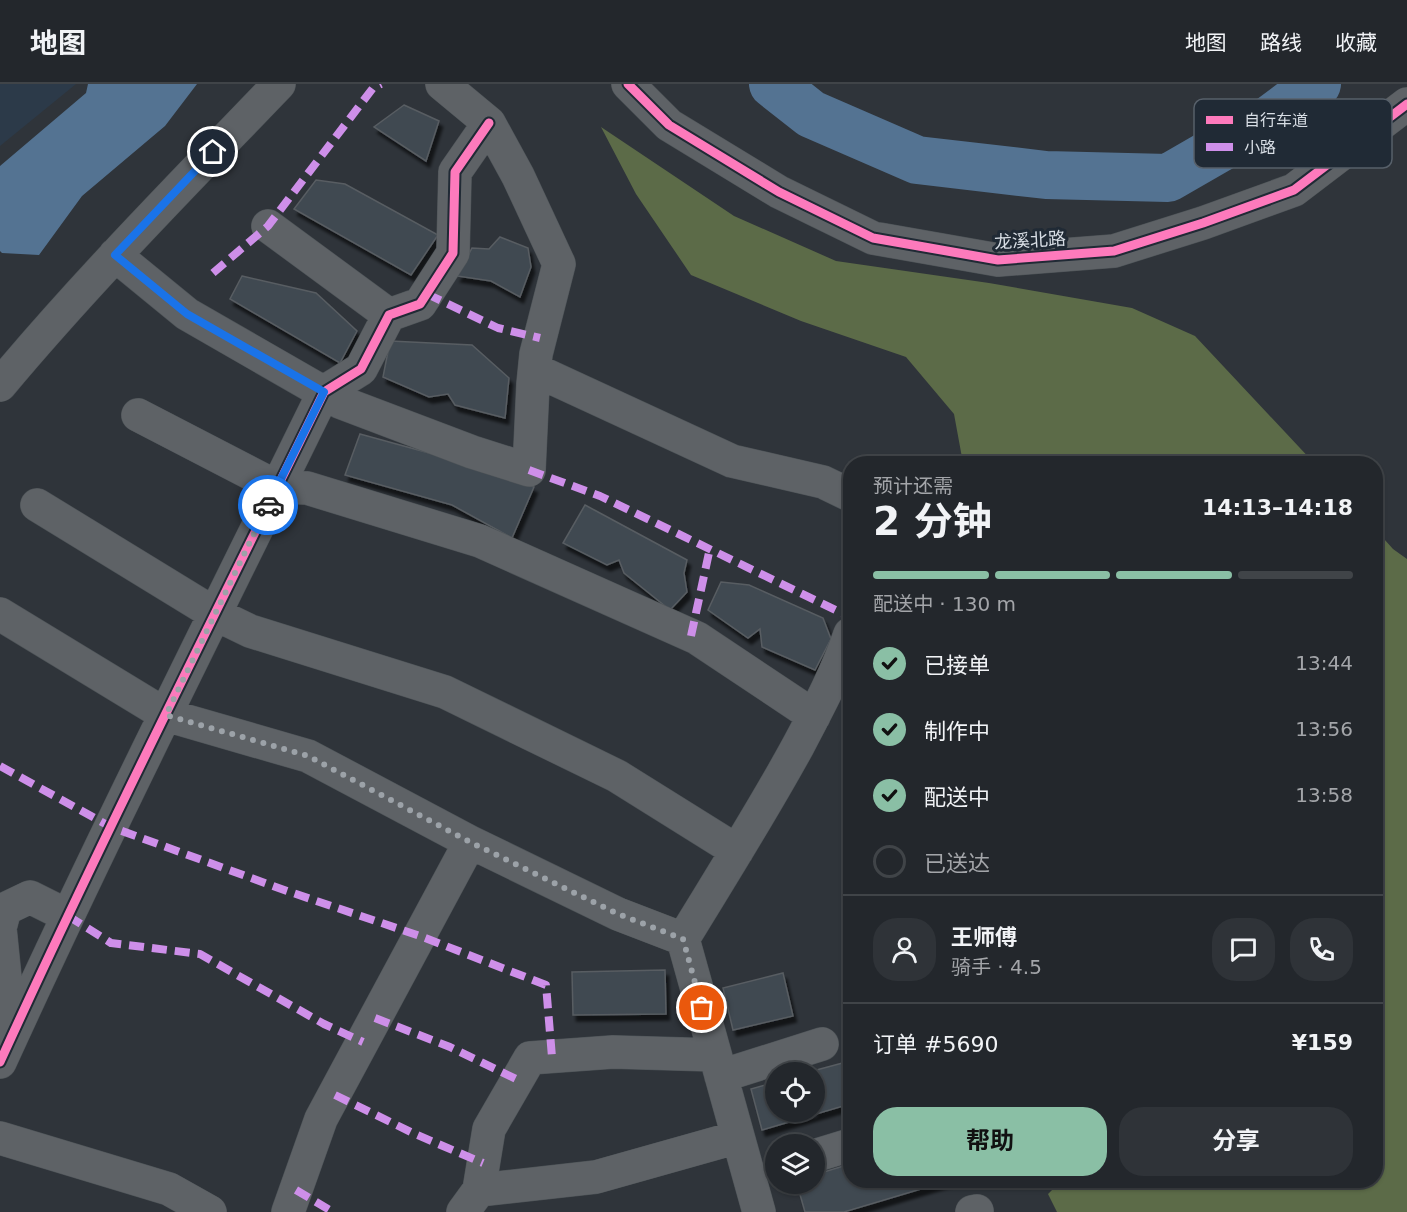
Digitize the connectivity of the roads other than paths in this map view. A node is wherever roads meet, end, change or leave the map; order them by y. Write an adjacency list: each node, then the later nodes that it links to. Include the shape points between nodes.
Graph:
1 (279, 84): 9 (street)
2 (442, 84): 6 (street)
3 (628, 84): 7 (street, 龙溪北路, via 669,125 779,192 873,238 998,260 1114,251 1294,190)
4 (1407, 104): 5 (street, 龙溪北路)
5 (1392, 115)
6 (489, 123): 10 (street, via 455,172 453,253 420,304); 11 (street, via 559,264)
7 (1323, 168)
8 (268, 225): 10 (street)
9 (115, 255): 12 (street); 13 (street, via 187,314)
10 (389, 315): 13 (street, via 361,369)
11 (535, 370): 13 (street, via 529,470 340,402); 16 (street, via 732,461 824,482)
12 (0, 385)
13 (324, 392): 15 (street)
14 (138, 415): 15 (street)
15 (277, 487): 19 (street); 22 (street, via 307,488 480,541 697,638)
16 (843, 492)
17 (37, 505): 19 (street)
18 (0, 614): 21 (street)
19 (215, 614): 21 (street); 24 (street, via 250,631 445,692 617,776)
20 (843, 654): 22 (street)
21 (166, 715): 23 (street, via 308,756); 25 (street)
22 (814, 716): 24 (street)
23 (470, 842): 26 (street, via 618,914); 37 (street, via 321,1119)
24 (737, 851): 26 (street)
25 (68, 915): 28 (street); 28 (street, via 30,897 5,909 0,928)
26 (683, 939): 29 (street)
27 (822, 1044): 29 (street)
28 (6, 1050)
29 (718, 1065): 30 (street); 35 (street, via 613,1052 530,1058 489,1129)
30 (738, 1137): 34 (street); 35 (street, via 596,1177)
31 (0, 1138): 36 (street, via 169,1189)
32 (843, 1147): 33 (street)
33 (825, 1153)
34 (762, 1171): 38 (street)
35 (471, 1201)
36 (210, 1212)
37 (288, 1212)
38 (759, 1212)

